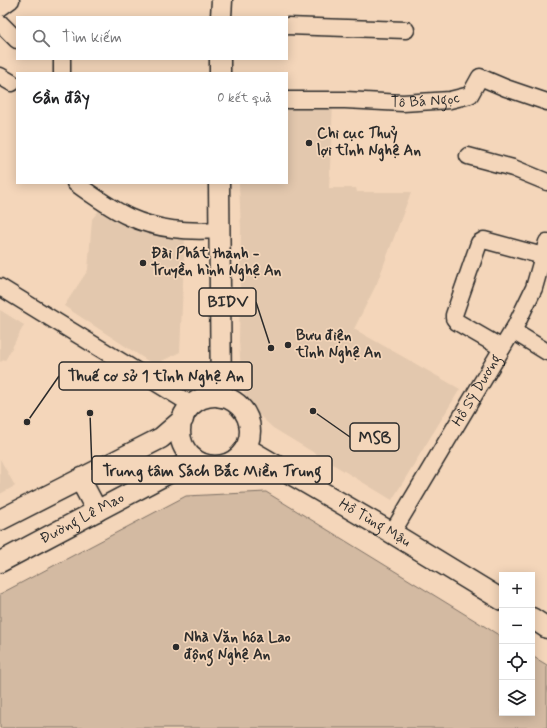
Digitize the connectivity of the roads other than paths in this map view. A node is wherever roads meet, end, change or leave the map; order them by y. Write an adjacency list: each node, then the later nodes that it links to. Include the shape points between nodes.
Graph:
1 (11, 0): 3 (street)
2 (222, 0): 4 (main road)
3 (0, 8)
4 (221, 16)
5 (0, 23): 8 (street)
6 (288, 26): 7 (street)
7 (406, 30)
8 (16, 39)
9 (62, 60): 11 (street)
10 (220, 60): 12 (main road)
11 (62, 72)
12 (220, 72)
13 (288, 100): 14 (street, Tô Bá Ngọc, via 403,103 450,100 470,96 480,77)
14 (547, 102)
15 (468, 156): 16 (street, via 514,168)
16 (547, 182)
17 (76, 184): 19 (street, via 128,217 155,226 175,230)
18 (220, 184): 19 (main road)
19 (219, 230): 26 (main road)
20 (545, 249): 22 (street, Hồ Sỹ Dương); 24 (street, via 484,240 479,243 454,318)
21 (0, 287): 27 (street)
22 (540, 289): 23 (street, Hồ Sỹ Dương)
23 (513, 331): 24 (street, Hồ Sỹ Dương); 25 (street)
24 (502, 348): 33 (street, Hồ Sỹ Dương)
25 (547, 352)
26 (221, 397): 27 (main road, via 208,397 198,401); 28 (main road, via 234,402 249,421 250,438)
27 (187, 412): 29 (main road, via 180,433 184,446 195,459); 30 (main road, via 161,438)
28 (246, 448): 29 (main road, via 231,462); 33 (main road, Hồ Tùng Mậu)
29 (211, 466): 31 (main road, Đường Lê Mao, via 180,467)
30 (80, 479): 31 (main road); 32 (main road)
31 (97, 511): 34 (main road, Đường Lê Mao)
32 (0, 520)
33 (392, 533): 35 (main road, Hồ Tùng Mậu)
34 (0, 562)
35 (499, 598)
36 (535, 620): 37 (main road)
37 (547, 628)

